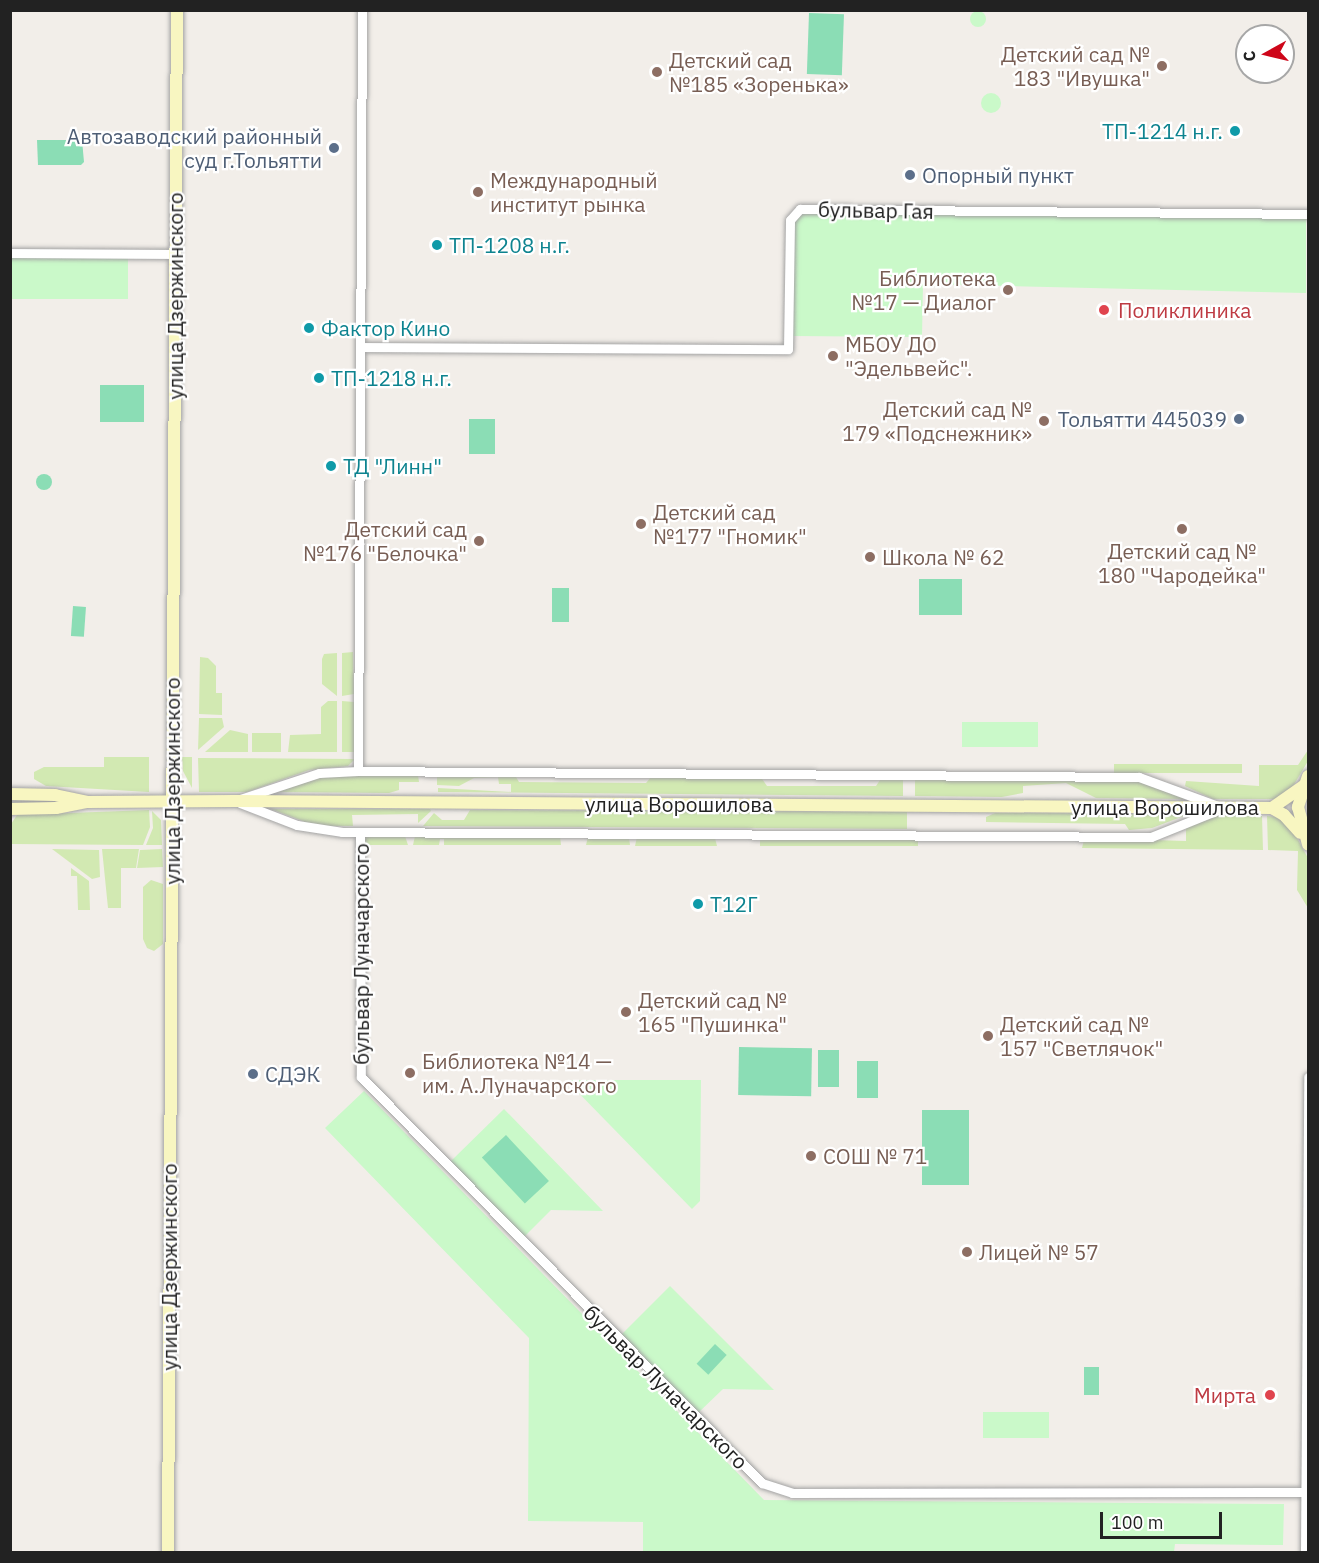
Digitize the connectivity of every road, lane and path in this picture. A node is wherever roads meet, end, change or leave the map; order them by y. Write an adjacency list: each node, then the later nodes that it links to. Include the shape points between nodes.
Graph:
1 (177, 10): 5 (main road, улица Дзержинского)
2 (362, 10): 6 (street)
3 (1308, 214): 6 (street, бульвар Гая, via 800,209 790,220 788,349)
4 (10, 253): 5 (street)
5 (175, 254): 12 (main road, улица Дзержинского)
6 (360, 347): 7 (street)
7 (358, 771): 10 (street, via 318,773); 13 (street, via 1138,777)
8 (1306, 781): 14 (main road); 17 (main road, via 1298,807)
9 (10, 794): 11 (main road, улица Ворошилова, via 55,795)
10 (235, 801): 12 (main road, улица Ворошилова); 13 (main road, улица Ворошилова); 16 (street, via 297,825)
11 (87, 802): 12 (main road, улица Ворошилова); 15 (main road, улица Ворошилова, via 56,808)
12 (171, 802): 20 (main road, улица Дзержинского)
13 (1223, 808): 14 (main road, улица Ворошилова); 16 (street, via 1151,837)
14 (1272, 808): 17 (main road, via 1293,823)
15 (10, 809)
16 (360, 832): 19 (street, бульвар Луначарского, via 361,1077 762,1483 792,1493)
17 (1306, 842)
18 (1308, 1077): 19 (street)
19 (1305, 1492): 21 (street)
20 (168, 1552)
21 (1305, 1552)

